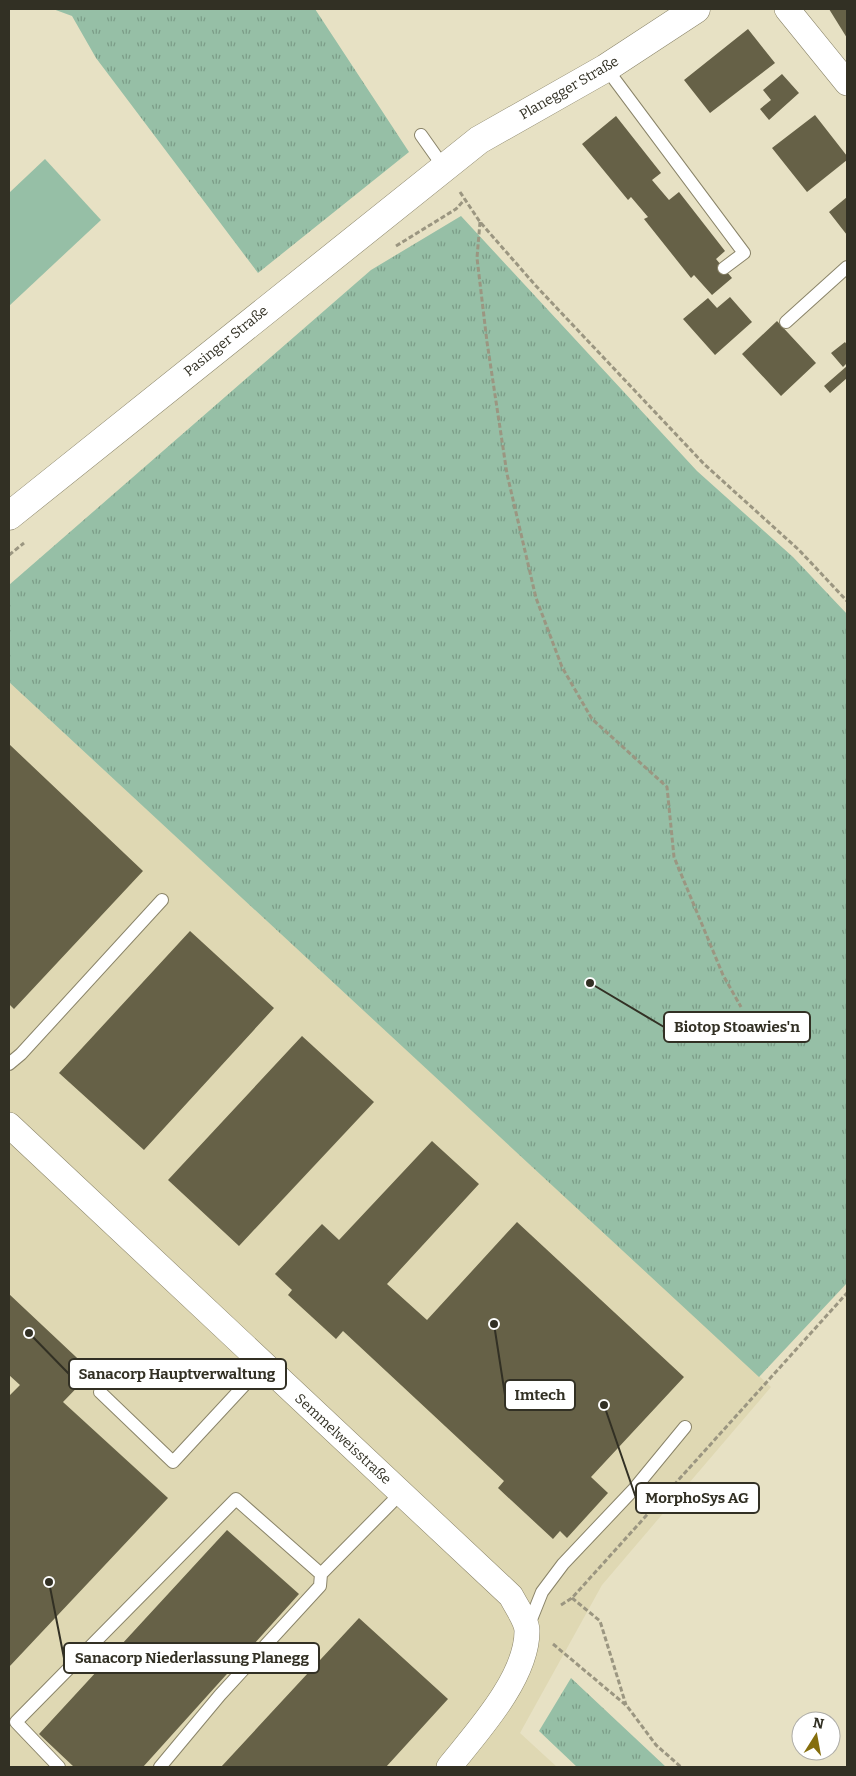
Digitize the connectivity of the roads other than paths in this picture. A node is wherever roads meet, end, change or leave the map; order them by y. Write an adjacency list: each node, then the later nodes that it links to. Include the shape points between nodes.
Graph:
1 (696, 9): 3 (main road, Planegger Straße, via 669,21)
2 (787, 9): 4 (street)
3 (606, 68): 6 (main road, Planegger Straße, via 479,140); 8 (lane, via 744,253)
4 (847, 83)
5 (421, 135): 6 (lane)
6 (444, 169): 10 (main road, Pasinger Straße)
7 (847, 267): 9 (lane)
8 (724, 268)
9 (786, 322)
10 (9, 516)
11 (162, 900): 12 (lane)
12 (9, 1064)
13 (9, 1125): 14 (street, Semmelweisstraße)
14 (263, 1365): 15 (lane, via 173,1462); 17 (street, Semmelweisstraße)
15 (100, 1392)
16 (685, 1427): 19 (lane, via 634,1489 563,1564 542,1592)
17 (401, 1493): 18 (lane); 19 (street, Semmelweisstraße, via 511,1596)
18 (321, 1574): 20 (lane, via 236,1499 16,1722); 21 (lane, via 320,1586 220,1695)
19 (527, 1629): 22 (street, via 523,1658 494,1711)
20 (59, 1767)
21 (160, 1767)
22 (450, 1767)

